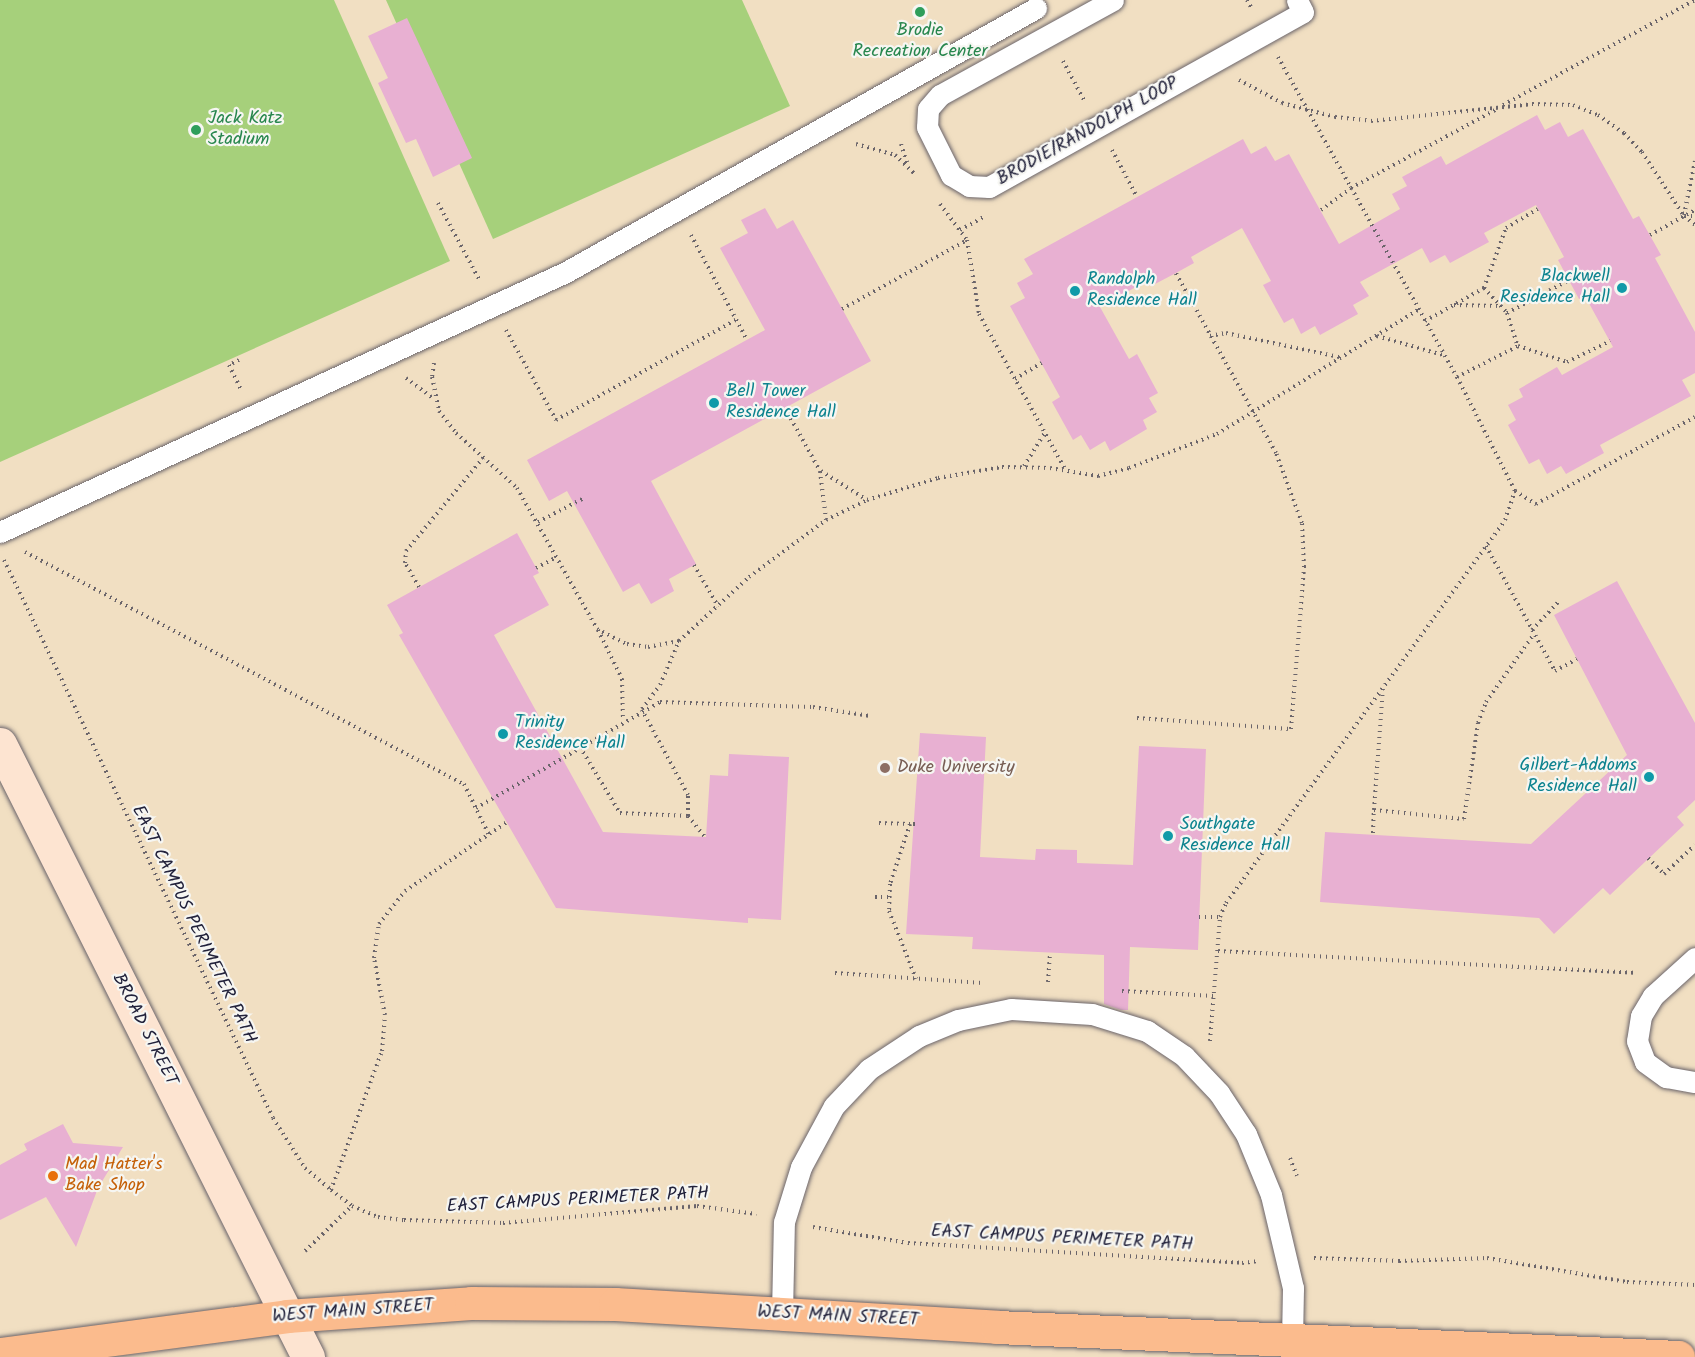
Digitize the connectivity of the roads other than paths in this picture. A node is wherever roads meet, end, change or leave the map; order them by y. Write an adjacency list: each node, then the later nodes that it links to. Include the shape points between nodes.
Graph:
1 (1113, 0): 2 (lane, BRODIE/RANDOLPH LOOP, via 940,95 928,109 927,127 951,175 969,186 989,187 1303,12)
2 (1297, 0)
3 (1036, 8): 4 (lane, via 678,211 494,308)
4 (0, 532)
5 (0, 744): 9 (street, BROAD STREET)
6 (1695, 958): 7 (lane, via 1653,996 1641,1016 1637,1041 1646,1062 1666,1077)
7 (1695, 1083)
8 (782, 1314): 9 (main road, WEST MAIN STREET, via 615,1304 471,1303); 10 (main road, WEST MAIN STREET); 10 (lane, via 784,1222 801,1167 834,1106 869,1069 919,1036 958,1020 1011,1009 1092,1014 1147,1031 1184,1056 1218,1093 1246,1134 1271,1196 1293,1288)
9 (287, 1316): 11 (main road, WEST MAIN STREET); 12 (street, BROAD STREET)
10 (1292, 1340): 13 (main road, WEST MAIN STREET)
11 (0, 1354)
12 (308, 1357)
13 (1678, 1357)

